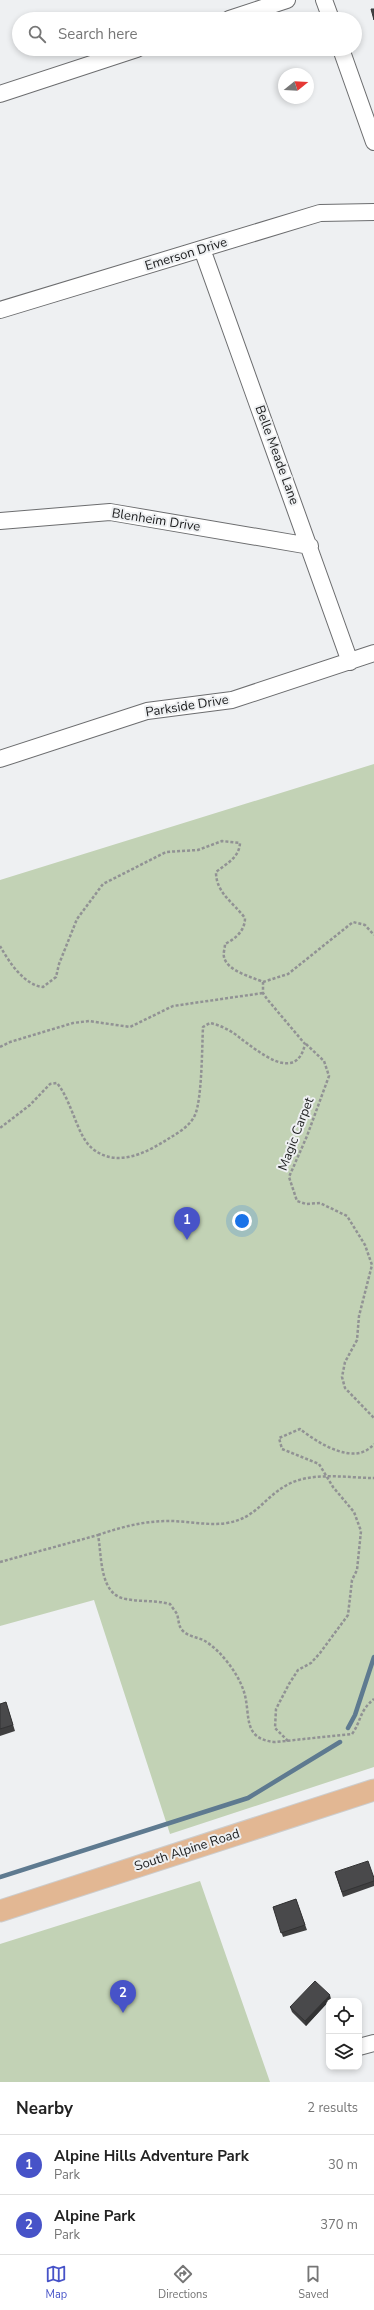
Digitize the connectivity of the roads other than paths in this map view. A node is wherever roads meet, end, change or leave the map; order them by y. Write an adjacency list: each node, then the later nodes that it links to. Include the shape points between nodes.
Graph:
1 (287, 0): 3 (street)
2 (324, 0): 4 (street)
3 (250, 12)
4 (328, 12)
5 (116, 56): 7 (street)
6 (343, 56): 8 (street)
7 (0, 94)
8 (374, 142)
9 (374, 212): 10 (street, Emerson Drive, via 320,213)
10 (202, 249): 11 (street, Emerson Drive); 13 (street, Belle Meade Lane)
11 (0, 310)
12 (0, 521): 13 (street, Blenheim Drive, via 110,512)
13 (310, 546): 15 (street, Belle Meade Lane)
14 (374, 653): 15 (street, Parkside Drive)
15 (350, 662): 16 (street, Parkside Drive, via 232,700 147,711)
16 (0, 759)
17 (374, 1790): 18 (main road, South Alpine Road)
18 (0, 1911)
19 (374, 2043): 20 (street)
20 (362, 2046)

